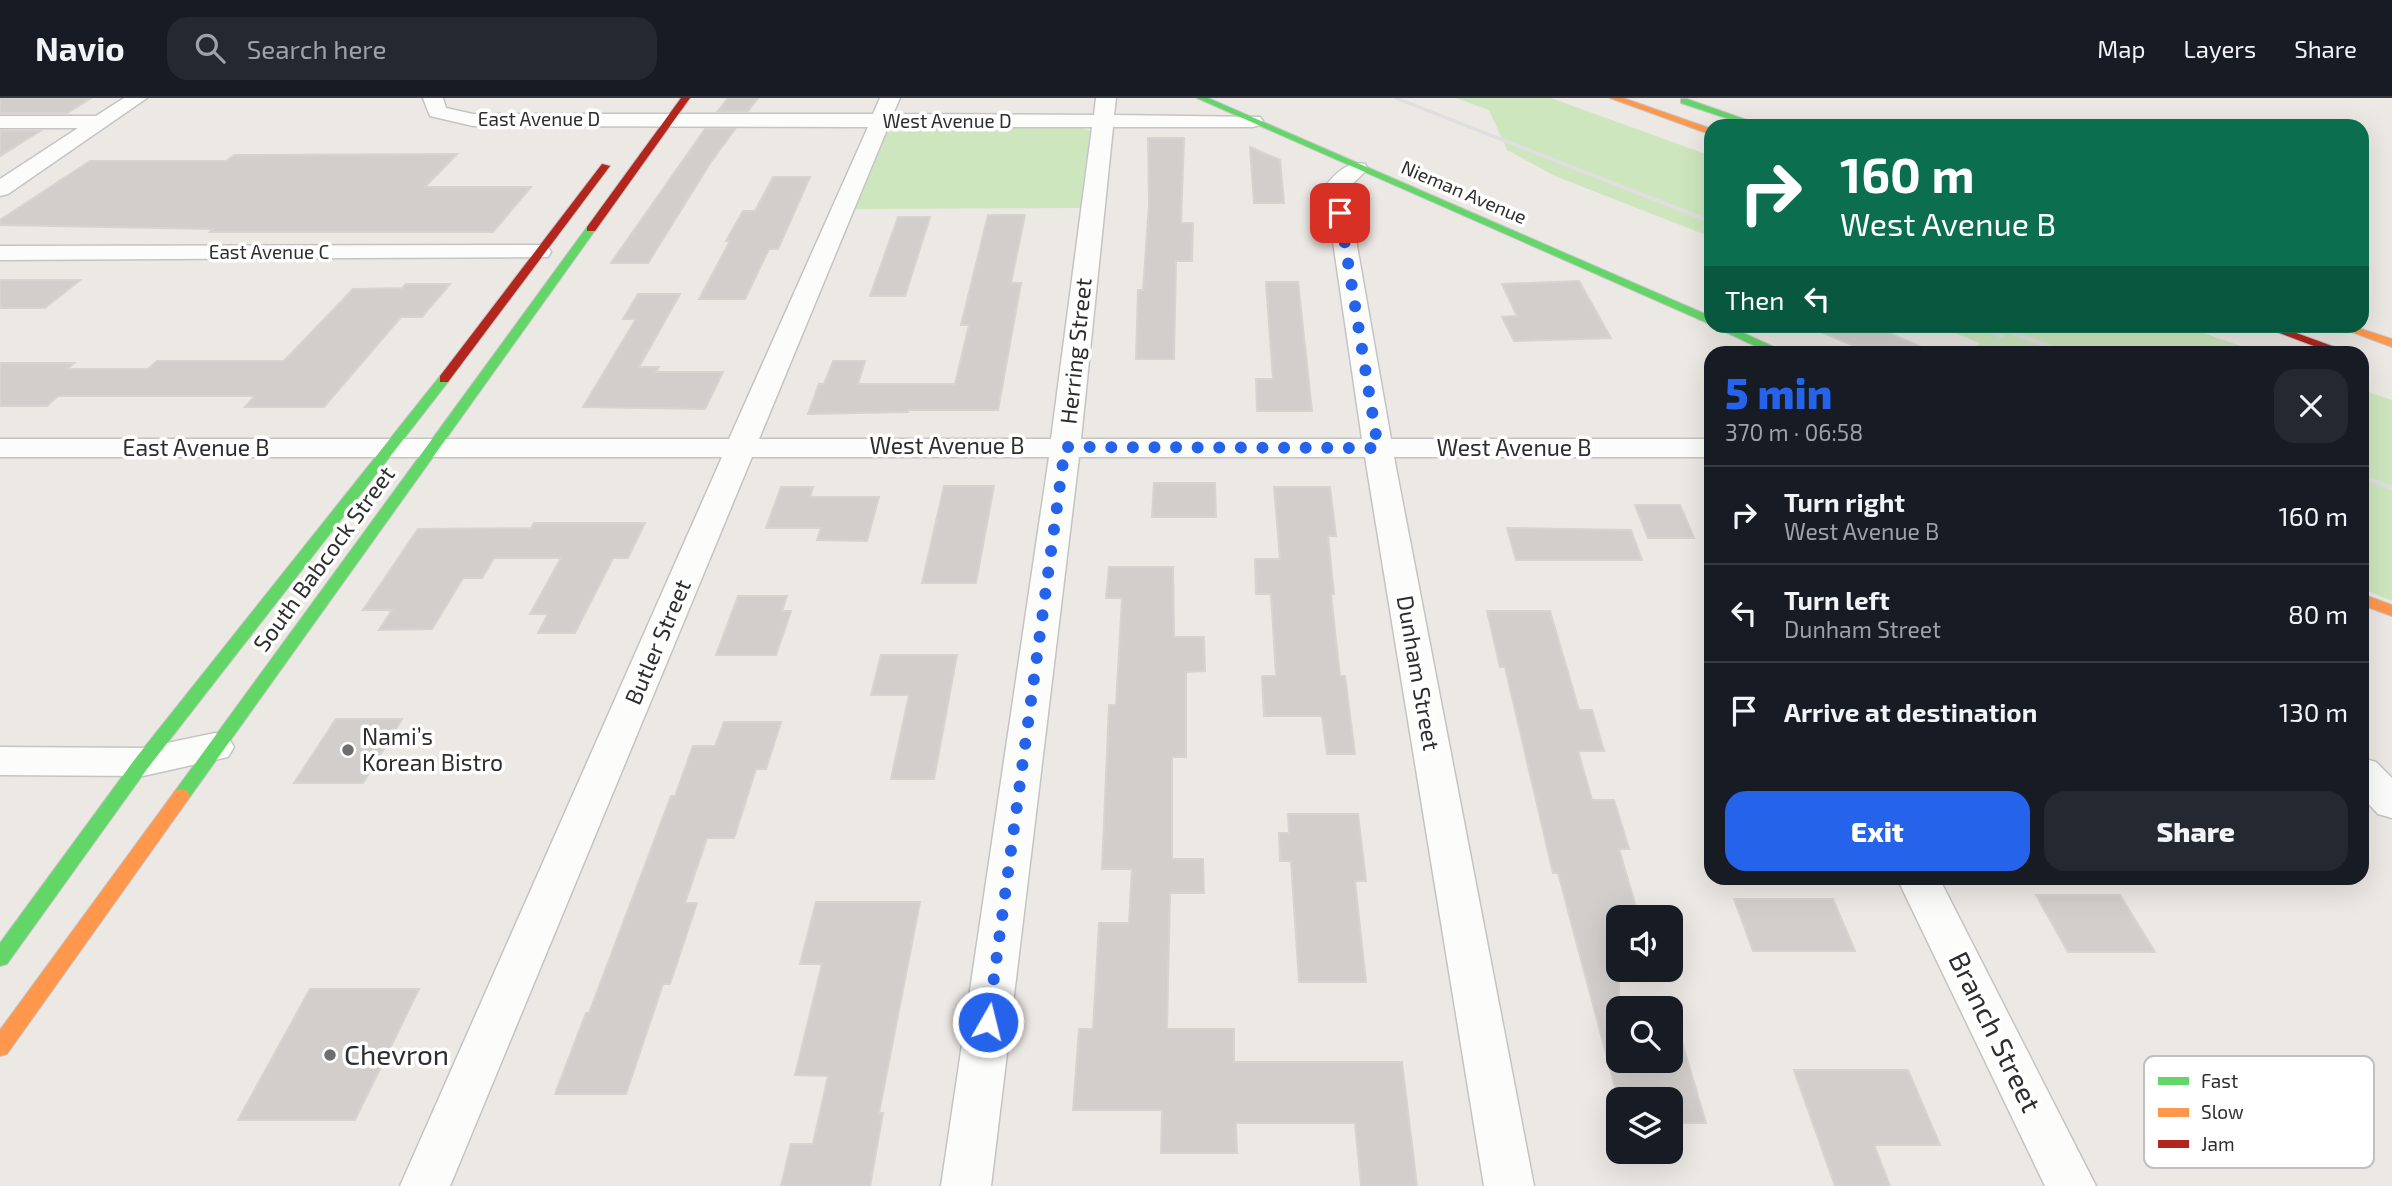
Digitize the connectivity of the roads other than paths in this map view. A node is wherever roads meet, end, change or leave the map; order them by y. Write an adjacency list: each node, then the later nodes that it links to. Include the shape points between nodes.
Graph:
1 (137, 98): 14 (street)
2 (686, 98): 11 (main road, South Babcock Street)
3 (1201, 98): 12 (main road, Nieman Avenue)
4 (1614, 98): 15 (main road)
5 (1676, 98): 10 (main road)
6 (435, 105): 9 (street, East Avenue D, via 473,120)
7 (885, 109): 8 (street, West Avenue D); 11 (street, West Avenue D); 27 (street, Butler Street)
8 (1104, 110): 12 (street, West Avenue D); 30 (street, Herring Street)
9 (645, 114): 11 (street, West Avenue D); 18 (main road, South Babcock Street)
10 (1738, 119)
11 (670, 120): 29 (main road, South Babcock Street)
12 (1253, 121): 16 (main road, Nieman Avenue)
13 (0, 122): 14 (street)
14 (101, 122): 17 (street)
15 (1704, 129)
16 (1357, 169): 20 (main road, Nieman Avenue); 32 (street, Dunham Street, via 1336,187)
17 (0, 189)
18 (539, 252): 19 (street, East Avenue C); 28 (main road, South Babcock Street)
19 (0, 253)
20 (1704, 319)
21 (1735, 333): 25 (main road)
22 (2287, 333): 26 (main road)
23 (2363, 333): 24 (main road)
24 (2392, 343)
25 (1765, 346)
26 (2325, 346)
27 (741, 446): 29 (street, West Avenue B); 30 (street, West Avenue B); 44 (street, Butler Street)
28 (393, 447): 29 (street, West Avenue B); 31 (street, East Avenue B); 38 (main road, South Babcock Street)
29 (433, 447): 36 (main road, South Babcock Street)
30 (1065, 447): 32 (street, West Avenue B); 45 (street, Herring Street)
31 (0, 448)
32 (1378, 448): 33 (street, West Avenue B); 46 (street, Dunham Street)
33 (1704, 454)
34 (2369, 602): 35 (main road)
35 (2392, 611)
36 (215, 747): 38 (street); 43 (main road, South Babcock Street)
37 (0, 761): 38 (street)
38 (143, 762): 42 (main road, South Babcock Street)
39 (2369, 779): 40 (street)
40 (2392, 803)
41 (1921, 885): 47 (street, Branch Street)
42 (0, 958)
43 (0, 1047)
44 (425, 1186)
45 (966, 1186)
46 (1509, 1186)
47 (2071, 1186)

